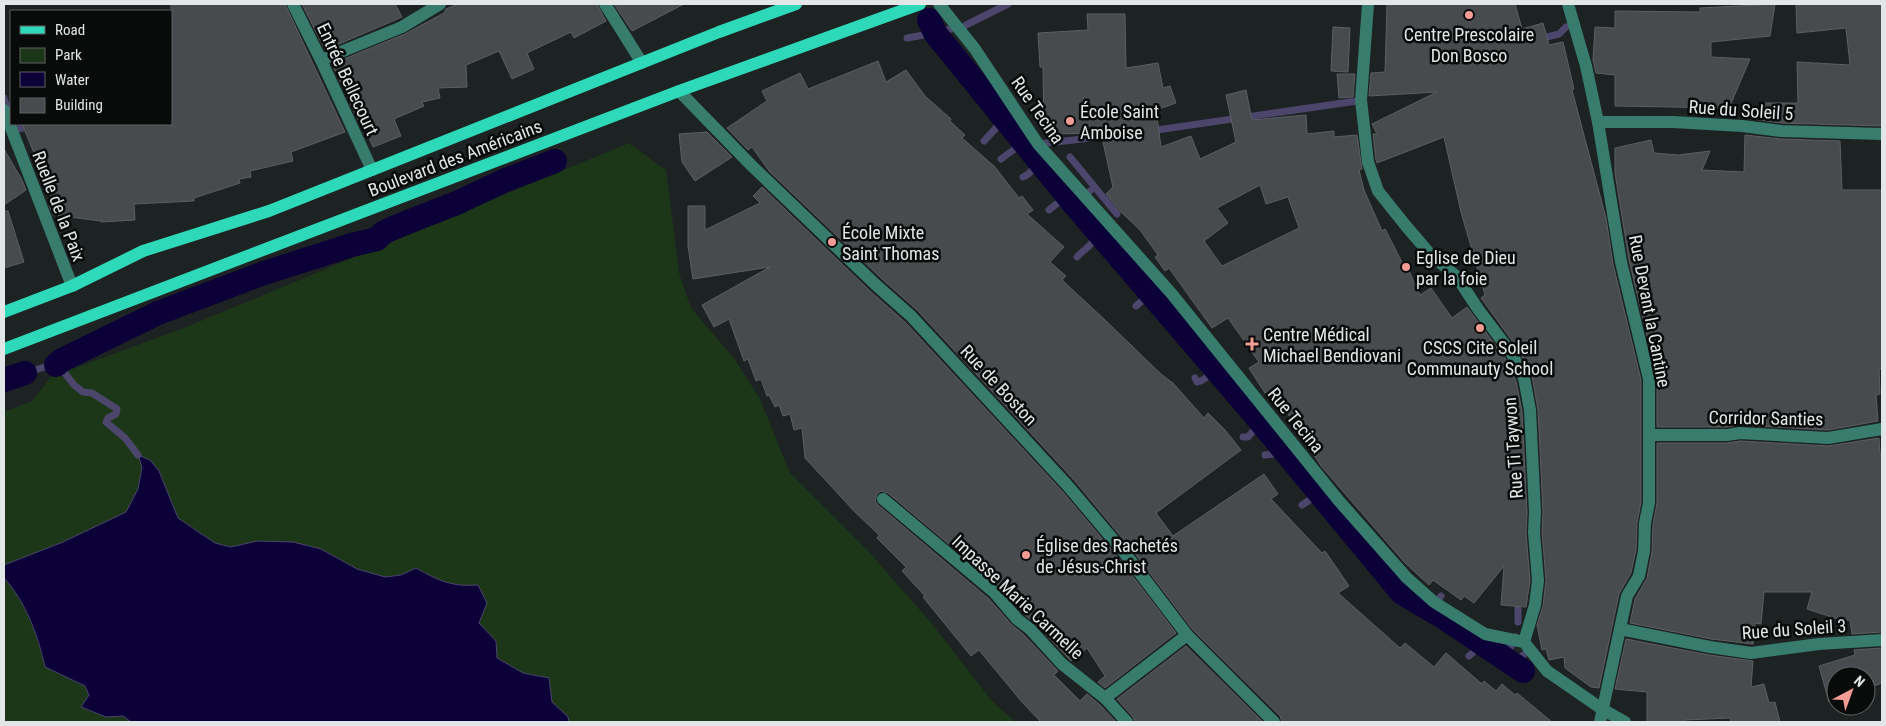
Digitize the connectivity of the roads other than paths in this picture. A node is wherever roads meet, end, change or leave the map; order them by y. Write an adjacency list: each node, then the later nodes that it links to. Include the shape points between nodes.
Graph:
1 (293, 4): 9 (street, Entrée Bellecourt)
2 (440, 4): 9 (street, via 402,27)
3 (605, 4): 10 (street)
4 (796, 4): 10 (main road, Boulevard des Américains)
5 (920, 4): 11 (main road, Boulevard des Américains)
6 (939, 4): 25 (street, Rue Tecina, via 975,49 1038,144 1171,292 1339,501 1407,578 1434,602 1485,634)
7 (1368, 4): 25 (street, Rue Ti Taywon, via 1361,100 1368,162 1378,190 1430,254 1457,277 1512,354 1524,378 1530,410 1538,581)
8 (1568, 4): 13 (street, Rue Devant la Cantine)
9 (321, 60): 15 (street, Entrée Bellecourt)
10 (642, 63): 15 (main road, Boulevard des Américains)
11 (678, 91): 18 (main road, Boulevard des Américains); 23 (street, Rue de Boston, via 918,323 1068,486)
12 (4, 110): 16 (street, Ruelle de la Paix)
13 (1598, 122): 14 (street, Rue du Soleil 5, via 1674,122 1782,131); 20 (street, Rue Devant la Cantine, via 1622,262 1649,378)
14 (1882, 134)
15 (372, 170): 16 (main road, Boulevard des Américains, via 269,211 143,251)
16 (72, 286): 17 (main road, Boulevard des Américains)
17 (4, 312)
18 (4, 349)
19 (1882, 429): 20 (street, Corridor Santies, via 1828,438 1740,433)
20 (1649, 435): 22 (street, Rue Devant la Cantine, via 1649,503 1644,551 1638,576 1626,596)
21 (883, 499): 26 (street, Impasse Marie Carmelle, via 988,587 1062,664)
22 (1620, 629): 24 (street, Rue du Soleil 3, via 1751,653); 27 (street, Rue Devant la Cantine)
23 (1187, 635): 26 (street); 29 (street, Rue de Boston)
24 (1882, 640)
25 (1524, 642): 27 (street, via 1547,671)
26 (1105, 698): 28 (street, Impasse Marie Carmelle)
27 (1602, 711): 30 (street)
28 (1127, 722)
29 (1274, 722)
30 (1625, 722)

